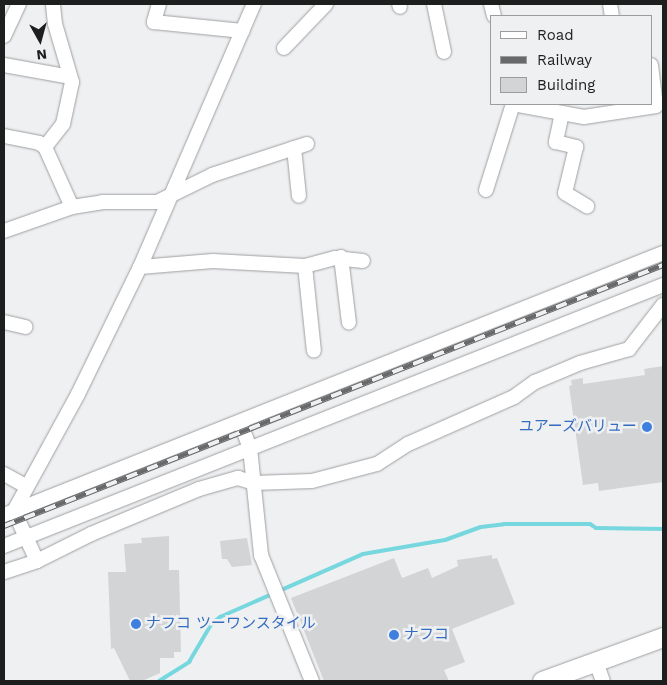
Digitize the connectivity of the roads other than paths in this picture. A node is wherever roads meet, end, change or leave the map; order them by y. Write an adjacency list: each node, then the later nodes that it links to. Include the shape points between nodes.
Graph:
1 (19, 4): 8 (street)
2 (53, 4): 13 (street, via 55,24)
3 (159, 4): 7 (street, via 154,22)
4 (254, 4): 7 (street)
5 (326, 4): 9 (street)
6 (434, 4): 10 (street)
7 (242, 31): 21 (street)
8 (4, 36)
9 (284, 48)
10 (444, 52)
11 (4, 65): 13 (street)
12 (652, 73): 16 (street, via 656,106)
13 (70, 77): 19 (street, via 69,108 56,136)
14 (513, 105): 20 (street)
15 (518, 105): 17 (street)
16 (591, 110): 17 (street)
17 (562, 113): 23 (street, via 556,142 576,147 565,193)
18 (4, 136): 19 (street)
19 (45, 146): 24 (street)
20 (486, 190)
21 (173, 195): 22 (street, via 212,176 300,146); 24 (street, via 157,202 102,202); 30 (street)
22 (299, 196)
23 (587, 206)
24 (72, 207): 25 (street)
25 (4, 231)
26 (663, 253): 37 (street)
27 (341, 258): 28 (street); 29 (street); 34 (street)
28 (363, 261)
29 (305, 266): 30 (street, via 213,261); 36 (street)
30 (140, 267): 41 (street, via 78,394)
31 (663, 285): 38 (street)
32 (663, 305): 40 (street, via 629,349 535,382 514,397 408,444 377,464 312,482)
33 (4, 322): 35 (street)
34 (349, 323)
35 (25, 327)
36 (314, 351)
37 (240, 422): 38 (street); 42 (street)
38 (250, 448): 40 (street); 43 (street)
39 (4, 474): 41 (street)
40 (254, 484): 45 (street, via 238,478 199,489 91,534); 49 (street, via 261,555)
41 (27, 487): 42 (street)
42 (9, 513): 43 (street)
43 (26, 537): 44 (street); 45 (street)
44 (4, 546)
45 (37, 561): 46 (street)
46 (4, 572)
47 (663, 637): 48 (main road)
48 (596, 662): 50 (main road); 51 (street)
49 (312, 681)
50 (542, 681)
51 (603, 681)

